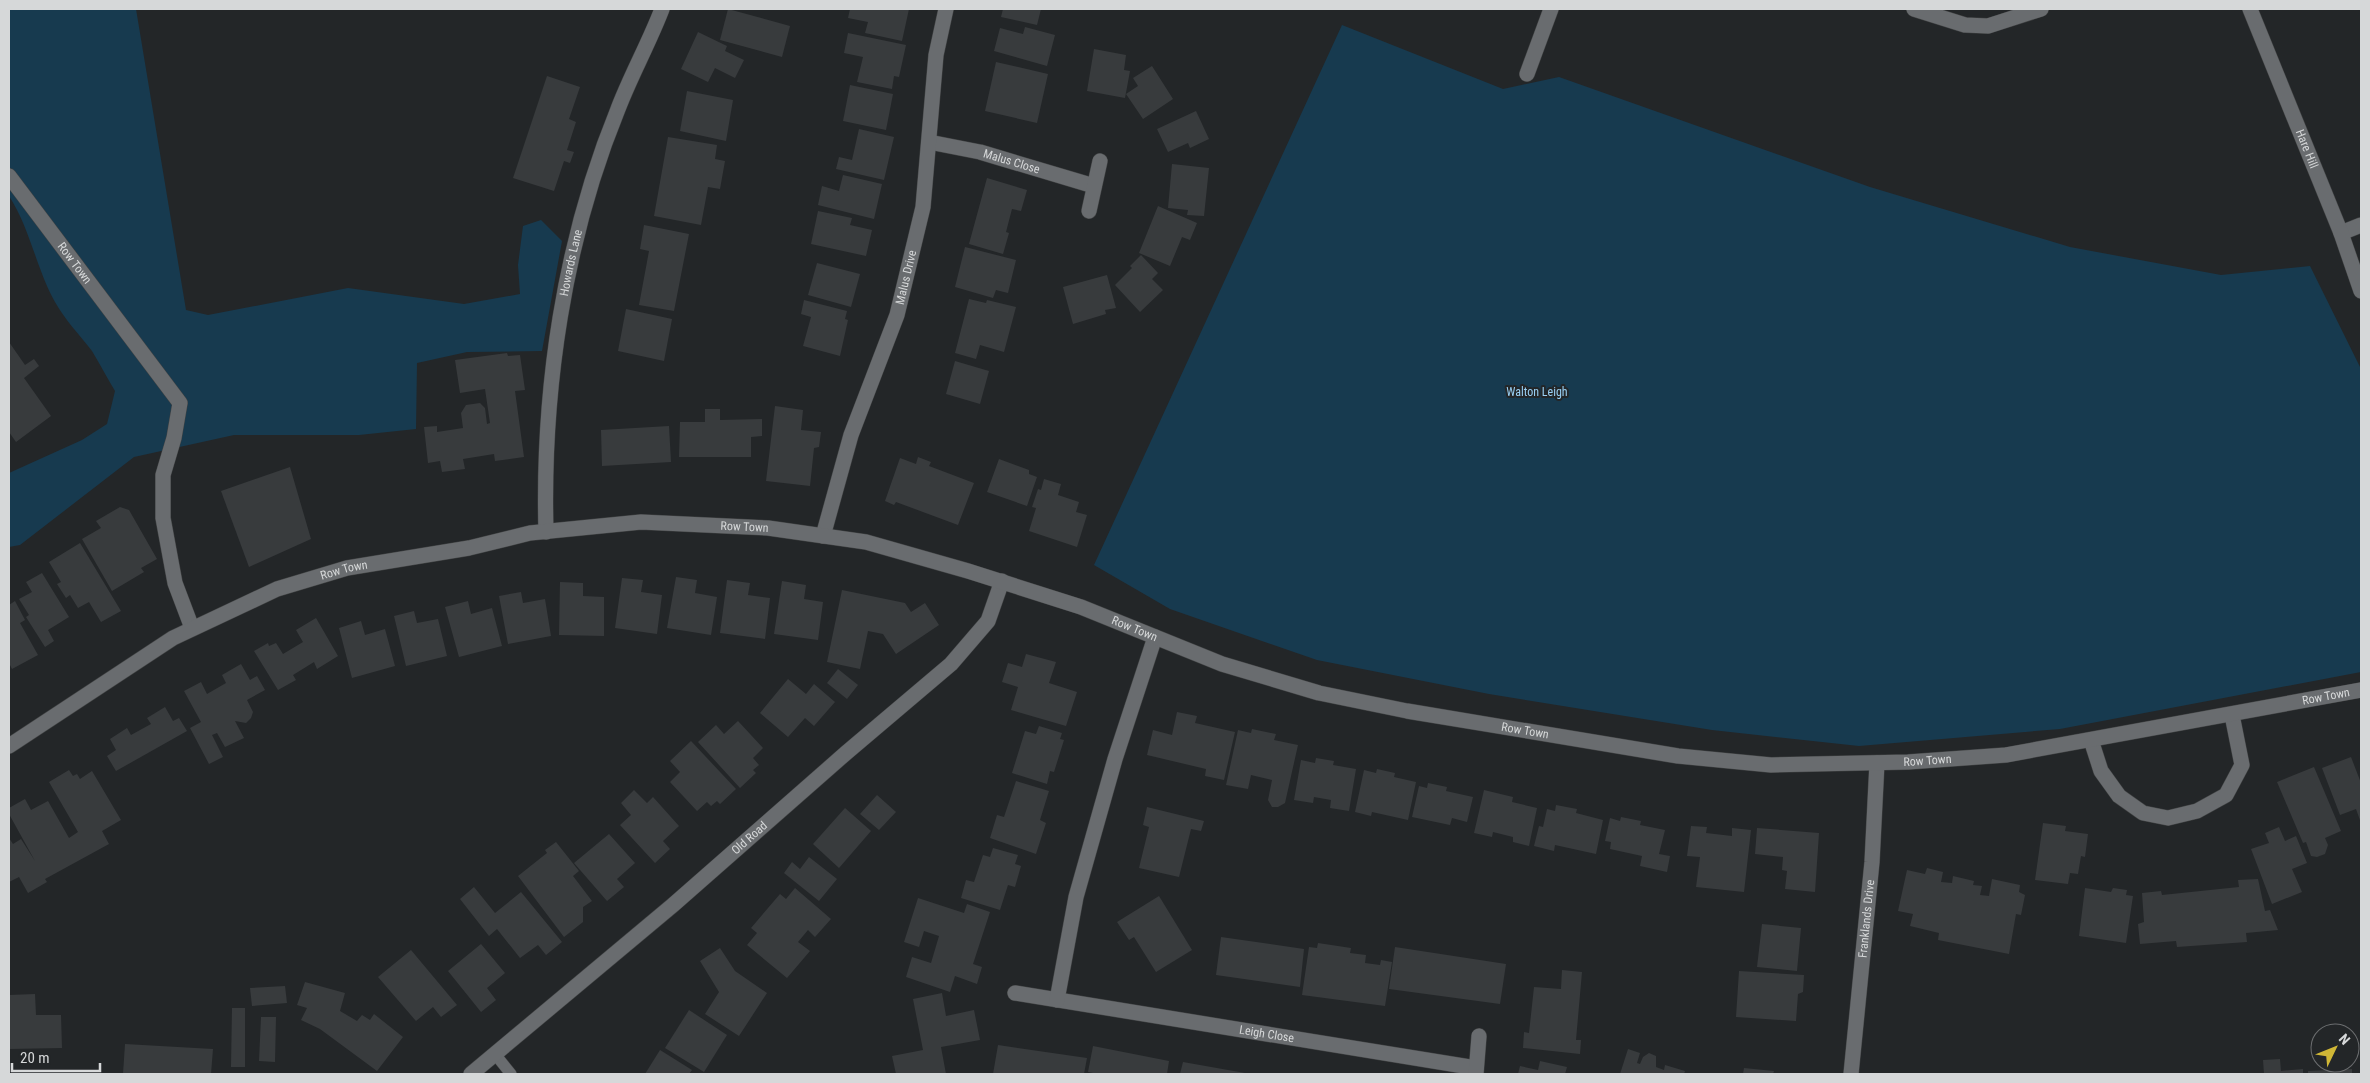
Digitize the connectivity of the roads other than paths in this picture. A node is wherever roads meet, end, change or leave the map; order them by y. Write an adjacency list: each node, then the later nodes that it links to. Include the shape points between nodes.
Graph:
1 (662, 9): 16 (street, Howards Lane, via 611,128 589,192 566,286 551,399)
2 (946, 9): 8 (street, Malus Drive, via 936,55)
3 (1552, 9): 7 (street)
4 (1914, 9): 5 (street, via 1965,25 1988,26)
5 (2041, 9)
6 (2250, 9): 14 (street, Hare Hill)
7 (1527, 74)
8 (929, 142): 11 (street, Malus Close, via 980,152); 17 (street, Malus Drive, via 923,207 897,315 850,435)
9 (1100, 160): 11 (street)
10 (9, 176): 19 (street, Row Town, via 180,403 163,474 163,518 175,583)
11 (1094, 186): 12 (street)
12 (1089, 211)
13 (2361, 225): 14 (street)
14 (2341, 233): 15 (street, Hare Hill)
15 (2361, 291)
16 (546, 532): 17 (street, Row Town, via 641,522 768,528); 19 (street, Row Town, via 347,568 277,589)
17 (823, 536): 18 (street, Row Town, via 866,542)
18 (1002, 582): 20 (street, Row Town, via 1081,607); 29 (street, Old Road, via 988,621 951,664)
19 (192, 628): 24 (street, Row Town)
20 (1155, 637): 25 (street, Row Town, via 1222,664 1319,693 1407,711 1678,756 1771,764); 27 (street, via 1115,759 1079,888)
21 (2361, 690): 22 (street, Row Town)
22 (2232, 715): 23 (street, Row Town); 23 (street, via 2242,765 2226,795 2197,811 2168,818 2143,813 2119,796 2101,771)
23 (2090, 740): 25 (street, Row Town, via 2006,755)
24 (9, 746)
25 (1877, 762): 33 (street, Franklands Drive, via 1872,862)
26 (1015, 993): 27 (street, Leigh Close)
27 (1057, 1000): 30 (street, Leigh Close)
28 (1479, 1036): 30 (street, Leigh Close)
29 (496, 1054): 31 (street, Old Road); 32 (lane)
30 (1476, 1071)
31 (471, 1074)
32 (511, 1074)
33 (1851, 1074)

